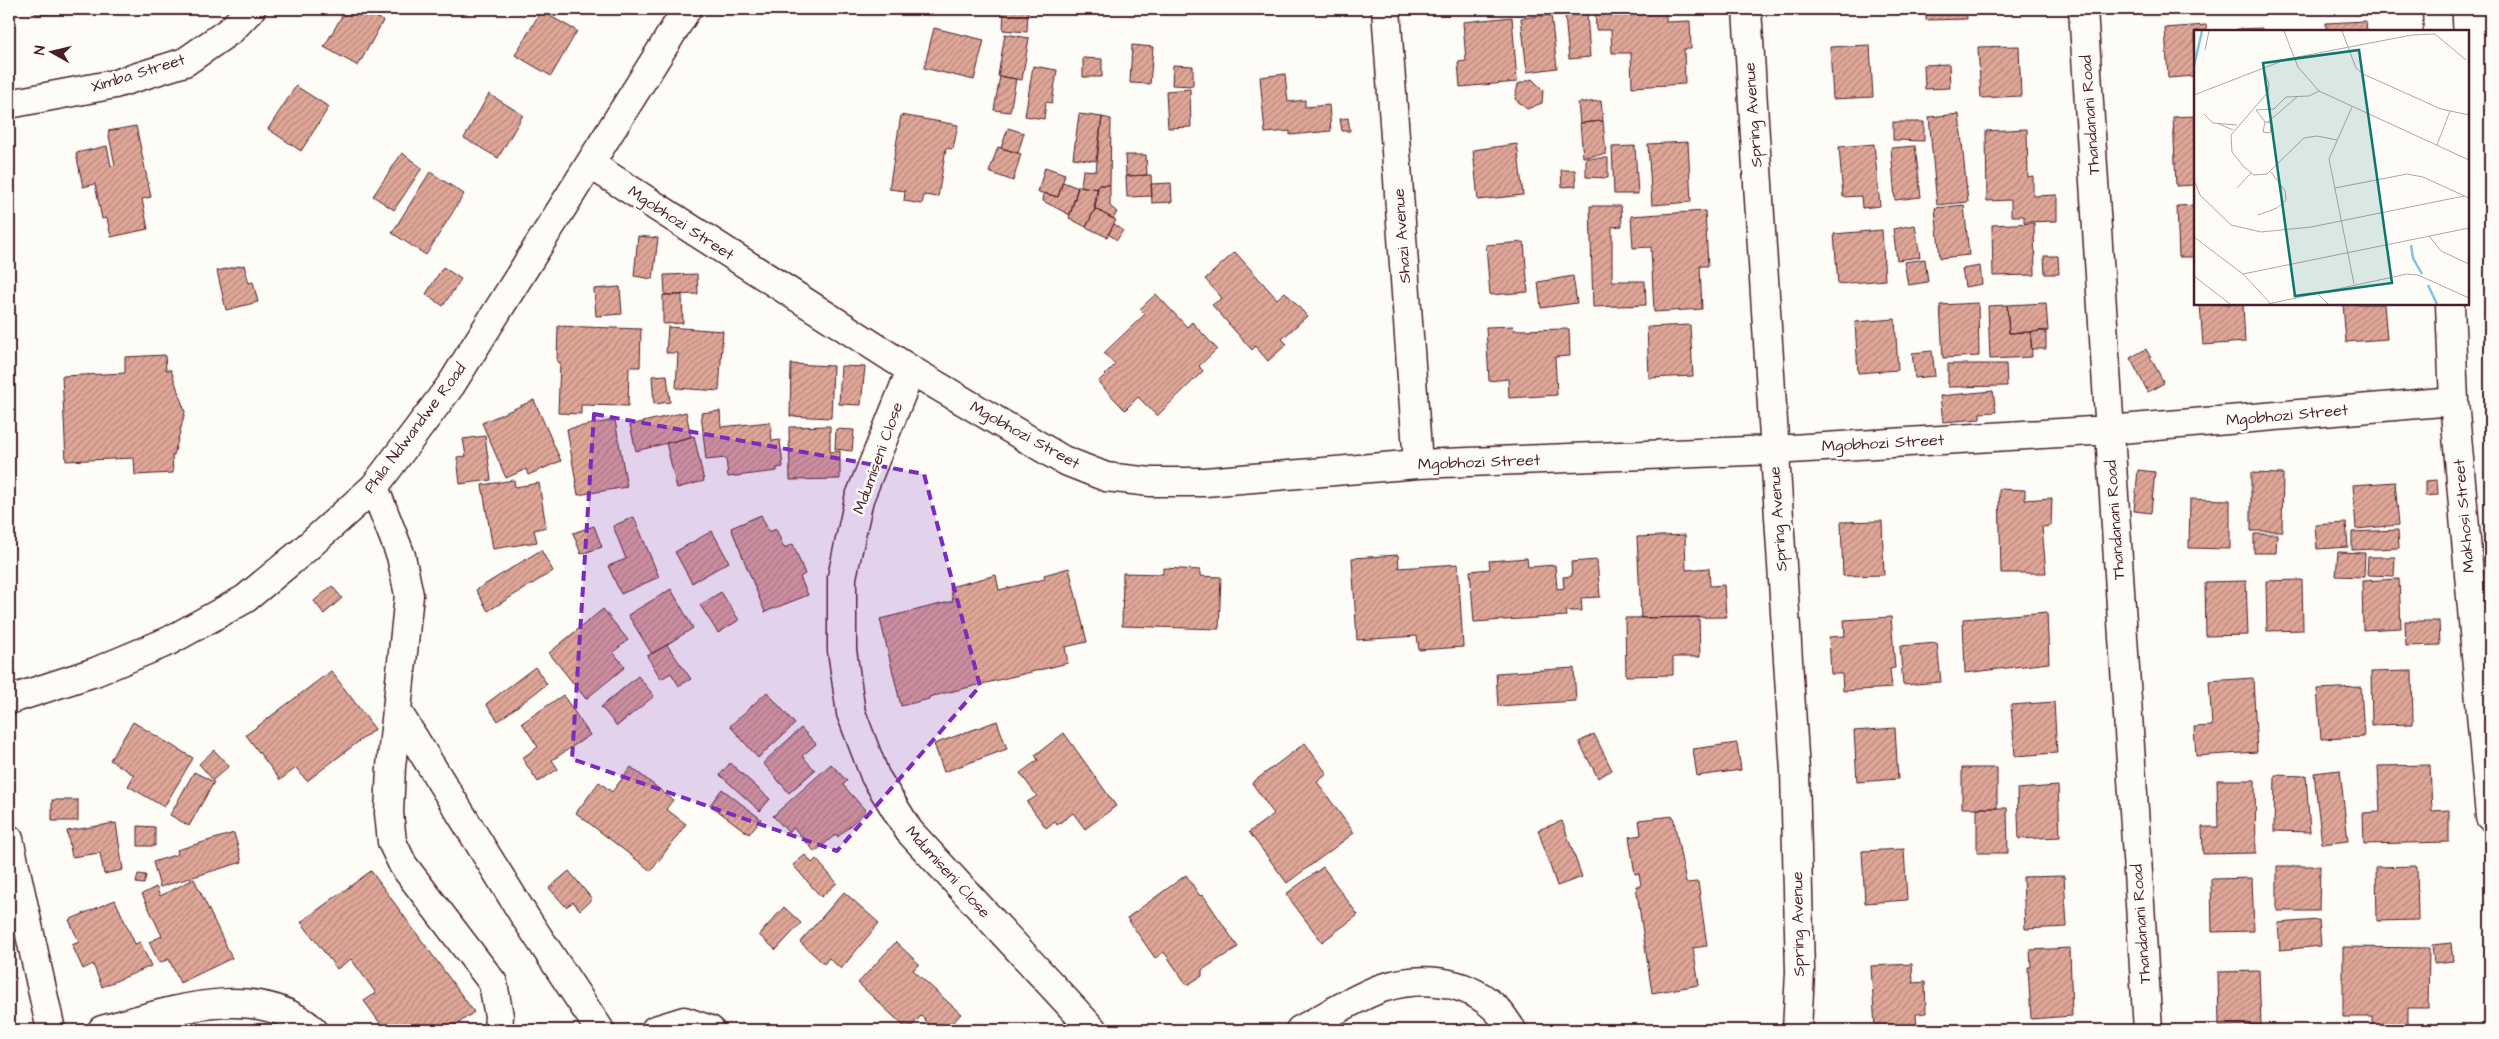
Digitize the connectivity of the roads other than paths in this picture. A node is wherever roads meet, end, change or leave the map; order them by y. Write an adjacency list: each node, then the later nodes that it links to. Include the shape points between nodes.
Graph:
1 (251, 9): 8 (street, Ximba Street, via 231,30 185,62 115,84)
2 (687, 9): 9 (street, Phila Ndwandwe Road)
3 (1386, 9): 15 (street, Shazi Avenue)
4 (1747, 9): 14 (street, Spring Avenue)
5 (2083, 9): 13 (street, Thandanani Road)
6 (2437, 9): 7 (street)
7 (2438, 30)
8 (9, 104)
9 (590, 164): 11 (street, Mgobhozi Street); 16 (street, Phila Ndwandwe Road, via 451,385)
10 (2450, 305): 12 (street, Makhosi Street)
11 (911, 370): 15 (street, Mgobhozi Street, via 1064,460 1106,477 1151,482 1205,482); 28 (street, Mdumiseni Close, via 859,499 842,577 842,650 851,713 875,776 909,831)
12 (2454, 401): 13 (street, Mgobhozi Street); 19 (street, Makhosi Street)
13 (2109, 430): 14 (street, Mgobhozi Street); 32 (street, Thandanani Road)
14 (1774, 450): 15 (street, Mgobhozi Street); 31 (street, Spring Avenue, via 1795,771 1800,972)
15 (1418, 464)
16 (374, 487): 17 (street, Phila Ndwandwe Road, via 245,599 169,641 95,672); 18 (street, via 401,556 409,595)
17 (9, 700)
18 (397, 711): 24 (street, via 388,813 392,842 404,866 494,984); 25 (street, via 525,917)
19 (2490, 815)
20 (9, 839): 21 (street)
21 (51, 1030)
22 (102, 1030): 23 (street, via 188,1008 230,1003 272,1008)
23 (313, 1030)
24 (498, 1030)
25 (600, 1030)
26 (655, 1030): 27 (street, via 684,1021)
27 (710, 1030)
28 (1094, 1030)
29 (1300, 1030): 30 (street, via 1380,988 1409,982 1446,982 1474,992 1495,1007)
30 (1512, 1030)
31 (1797, 1030)
32 (2148, 1030)

